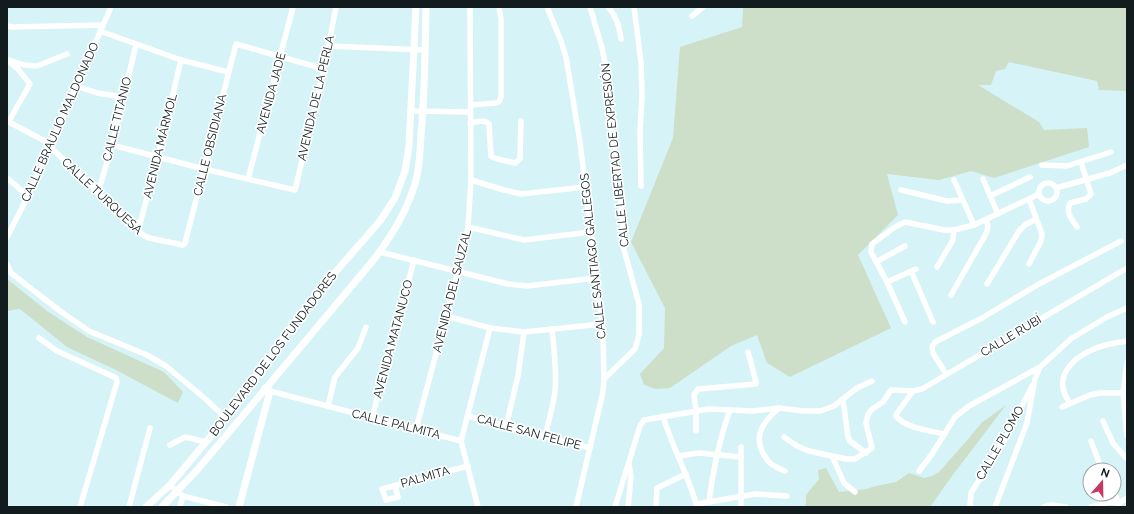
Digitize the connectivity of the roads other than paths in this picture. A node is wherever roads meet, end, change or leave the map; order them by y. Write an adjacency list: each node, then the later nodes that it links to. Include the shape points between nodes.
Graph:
1 (111, 7): 15 (street, CALLE BRAULIO MALDONADO)
2 (293, 7): 22 (street, AVENIDA JADE)
3 (336, 7): 18 (street, AVENIDA DE LA PERLA)
4 (416, 7): 19 (main road, BOULEVARD DE LOS FUNDADORES)
5 (426, 7): 20 (main road, BOULEVARD DE LOS FUNDADORES)
6 (470, 7): 29 (street, AVENIDA DEL SAUZAL)
7 (499, 7): 29 (street, via 502,19 500,102)
8 (547, 7): 52 (street, CALLE SANTIAGO GALLEGOS, via 566,57)
9 (590, 7): 102 (street, CALLE LIBERTAD DE EXPRESIÓN, via 606,67 623,223 623,246 639,304 637,345)
10 (608, 7): 16 (street, via 619,24)
11 (634, 7): 51 (street, via 642,89)
12 (703, 7): 13 (street)
13 (692, 16)
14 (7, 26): 15 (street)
15 (102, 28): 17 (street); 27 (street, CALLE BRAULIO MALDONADO)
16 (622, 39)
17 (136, 45): 24 (street); 28 (street, CALLE TITANIO)
18 (328, 46): 19 (street); 25 (street, AVENIDA DE LA PERLA)
19 (414, 49): 20 (street); 30 (main road, BOULEVARD DE LOS FUNDADORES)
20 (425, 50): 31 (main road, BOULEVARD DE LOS FUNDADORES)
21 (66, 54): 23 (street, via 36,66)
22 (281, 57): 25 (street); 26 (street, CALLE OBSIDIANA, via 236,44); 46 (street, AVENIDA JADE)
23 (7, 60): 33 (street, via 30,84)
24 (181, 60): 26 (street); 39 (street, AVENIDA MÁRMOL)
25 (324, 69): 46 (street, AVENIDA DE LA PERLA, via 295,190)
26 (228, 72): 43 (street, CALLE OBSIDIANA)
27 (76, 86): 28 (street, via 97,93); 37 (street, CALLE BRAULIO MALDONADO)
28 (123, 96): 36 (street, CALLE TITANIO)
29 (471, 105): 32 (street, AVENIDA DEL SAUZAL)
30 (411, 111): 31 (street); 117 (main road, BOULEVARD DE LOS FUNDADORES, via 405,171 402,183 387,212 303,311)
31 (423, 111): 32 (street); 74 (main road, BOULEVARD DE LOS FUNDADORES, via 416,182 404,214)
32 (470, 112): 35 (street, AVENIDA DEL SAUZAL)
33 (8, 121): 37 (street, CALLE TURQUESA, via 43,140)
34 (521, 121): 35 (street, via 520,159 515,163 491,156 488,122)
35 (470, 123): 48 (street, AVENIDA DEL SAUZAL)
36 (112, 145): 39 (street); 55 (street, CALLE TITANIO)
37 (50, 147): 55 (street, CALLE TURQUESA); 57 (street, CALLE BRAULIO MALDONADO)
38 (1111, 152): 40 (street)
39 (158, 157): 43 (street); 68 (street, AVENIDA MÁRMOL)
40 (1081, 162): 41 (street, via 1067,166); 50 (street)
41 (1042, 165)
42 (1127, 165): 50 (street)
43 (204, 169): 46 (street); 72 (street, CALLE OBSIDIANA)
44 (1030, 177): 58 (street)
45 (7, 178): 57 (street)
46 (248, 179)
47 (983, 179): 58 (street)
48 (472, 180): 52 (street, via 521,194); 65 (street, AVENIDA DEL SAUZAL)
49 (954, 180): 60 (street)
50 (1087, 180): 53 (street); 66 (street, via 1091,194 1089,197 1070,203 1068,207 1067,212)
51 (641, 186)
52 (585, 187): 69 (street, CALLE SANTIAGO GALLEGOS)
53 (1056, 188): 56 (street, via 1050,183 1045,184 1040,187); 56 (street, via 1057,196 1051,201 1043,201)
54 (901, 190): 60 (street, via 941,200)
55 (98, 193): 68 (street, CALLE TURQUESA)
56 (1039, 194): 59 (street)
57 (28, 196): 70 (street, CALLE BRAULIO MALDONADO)
58 (990, 196): 61 (street)
59 (1028, 199): 61 (street); 62 (street)
60 (963, 200): 64 (street)
61 (998, 214): 63 (street)
62 (1036, 219): 78 (street, via 1042,234 1041,241); 85 (street, via 1019,231)
63 (986, 220): 64 (street); 86 (street, via 987,232)
64 (974, 225): 67 (street)
65 (468, 227): 69 (street, via 524,240); 81 (street, AVENIDA DEL SAUZAL)
66 (1077, 227)
67 (954, 230): 76 (street, via 905,222 872,244 871,252); 79 (street, via 953,240)
68 (138, 231): 72 (street, CALLE TURQUESA, via 149,238)
69 (591, 232): 83 (street, CALLE SANTIAGO GALLEGOS)
70 (7, 237)
71 (1121, 241): 101 (street, via 935,342 932,347 933,353)
72 (183, 245)
73 (905, 246): 76 (street)
74 (380, 252): 75 (street); 105 (main road, BOULEVARD DE LOS FUNDADORES)
75 (414, 260): 81 (street); 118 (street, AVENIDA MATANUCO)
76 (876, 262): 84 (street)
77 (7, 264): 82 (street)
78 (1029, 264)
79 (937, 267)
80 (1127, 268): 101 (street, CALLE RUBÍ)
81 (458, 271): 83 (street, via 508,284 527,286); 88 (street, AVENIDA DEL SAUZAL)
82 (9, 272): 117 (street, via 89,331 147,355 166,366)
83 (596, 278): 91 (street, CALLE SANTIAGO GALLEGOS)
84 (887, 282): 89 (street); 90 (street, via 914,270)
85 (987, 284)
86 (951, 295)
87 (1127, 308): 100 (street, via 1072,338)
88 (446, 316): 93 (street); 122 (street, AVENIDA DEL SAUZAL)
89 (905, 322)
90 (933, 322)
91 (602, 324): 94 (street); 102 (street, CALLE SANTIAGO GALLEGOS)
92 (366, 327): 110 (street, via 358,348 335,377)
93 (490, 328): 95 (street); 115 (street)
94 (552, 330): 95 (street); 126 (street, via 555,390)
95 (524, 332): 120 (street, via 518,376)
96 (39, 338): 158 (street, via 57,351 116,378 117,382)
97 (1127, 342): 109 (street, via 1094,349 1067,368 1062,387 1064,396)
98 (748, 352): 113 (street, via 756,384 698,389 694,395)
99 (1127, 362): 107 (street)
100 (1040, 367): 103 (street); 125 (street, via 969,406 955,417)
101 (946, 374): 106 (street, CALLE RUBÍ, via 922,389)
102 (604, 379): 134 (street, CALLE SANTIAGO GALLEGOS)
103 (1035, 379): 171 (street, CALLE PLOMO, via 1008,434 971,493); 172 (street, via 1027,423)
104 (872, 380): 108 (street)
105 (268, 389): 110 (street, CALLE PALMITA); 124 (main road, BOULEVARD DE LOS FUNDADORES); 164 (main road)
106 (913, 391): 125 (street, via 896,416 911,426); 135 (street, CALLE RUBÍ, via 891,390 883,402 871,410 866,422 872,448)
107 (1123, 393): 109 (street, via 1100,393); 127 (street)
108 (843, 400): 112 (street, via 821,411); 135 (street, via 850,441)
109 (1070, 403): 111 (street)
110 (328, 406): 118 (street, CALLE PALMITA)
111 (1062, 407)
112 (779, 408): 114 (street, via 753,412); 144 (street, via 765,421 760,442 770,462)
113 (696, 410): 114 (street); 116 (street); 123 (street)
114 (730, 410): 136 (street)
115 (468, 416): 120 (street, CALLE SAN FELIPE); 129 (street)
116 (663, 416): 137 (street); 142 (street, via 641,423)
117 (226, 418): 124 (main road); 131 (main road, BOULEVARD DE LOS FUNDADORES)
118 (372, 418): 122 (street, CALLE PALMITA)
119 (1103, 421): 140 (street, via 1113,443)
120 (506, 426): 126 (street, CALLE SAN FELIPE)
121 (150, 428): 159 (street)
122 (416, 430): 129 (street, CALLE PALMITA)
123 (696, 431)
124 (228, 433): 150 (main road, BOULEVARD DE LOS FUNDADORES)
125 (944, 434): 145 (street)
126 (545, 436): 134 (street, CALLE SAN FELIPE)
127 (1127, 436)
128 (784, 437): 138 (street, via 809,451)
129 (461, 440): 143 (street)
130 (1091, 441): 141 (street)
131 (206, 442): 132 (street, via 185,437); 147 (main road, BOULEVARD DE LOS FUNDADORES)
132 (170, 445)
133 (741, 447): 139 (street)
134 (590, 448): 166 (street, CALLE SANTIAGO GALLEGOS)
135 (866, 453): 138 (street, via 855,459 846,460)
136 (717, 454): 137 (street); 139 (street); 154 (street)
137 (678, 456): 146 (street)
138 (832, 456): 149 (street, via 844,483)
139 (741, 457): 151 (street)
140 (1127, 459)
141 (1099, 462)
142 (629, 464): 167 (street); 168 (street, via 631,477)
143 (468, 466): 148 (street, PALMITA); 165 (street)
144 (785, 471)
145 (919, 471)
146 (686, 474): 156 (street); 169 (street, via 657,488)
147 (170, 485): 150 (street); 160 (main road, BOULEVARD DE LOS FUNDADORES)
148 (395, 486): 148 (street, PALMITA, via 382,489 386,500 398,496)
149 (855, 492)
150 (180, 494): 161 (main road, BOULEVARD DE LOS FUNDADORES); 162 (street); 163 (street)
151 (741, 496): 152 (street); 154 (street); 170 (street)
152 (787, 496)
153 (1127, 498): 155 (street)
154 (709, 502): 156 (street)
155 (1119, 503): 157 (street, via 1109,502)
156 (697, 505)
157 (1098, 506): 175 (street)
158 (80, 507)
159 (129, 507)
160 (146, 507)
161 (162, 507)
162 (180, 507)
163 (226, 507)
164 (239, 507)
165 (478, 507)
166 (576, 507)
167 (615, 507)
168 (628, 507)
169 (656, 507)
170 (741, 507)
171 (970, 507)
172 (995, 507)
173 (1044, 507): 174 (street)
174 (1066, 507)
175 (1091, 507)

